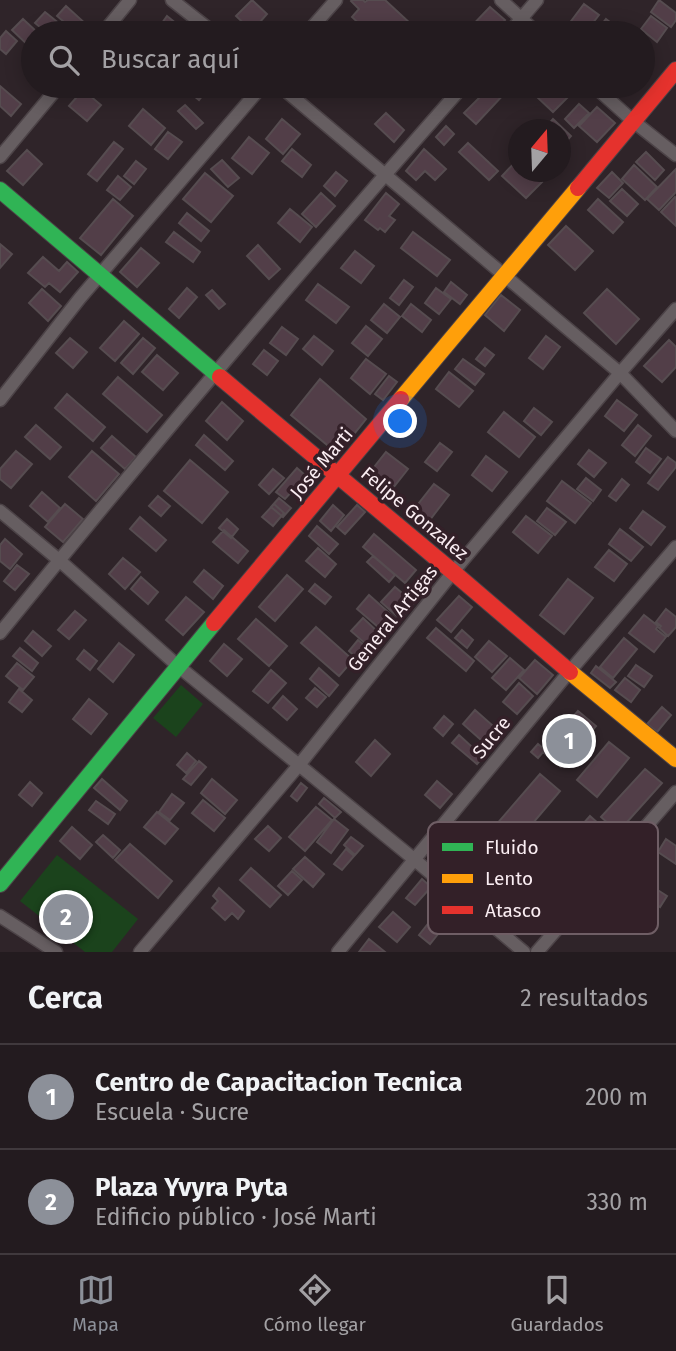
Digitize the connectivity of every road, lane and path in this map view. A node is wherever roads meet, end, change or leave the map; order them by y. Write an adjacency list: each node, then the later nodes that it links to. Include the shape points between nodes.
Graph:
1 (130, 0): 7 (street)
2 (172, 0): 8 (street)
3 (336, 0): 9 (street)
4 (501, 0): 6 (street)
5 (537, 0): 6 (street)
6 (521, 19): 10 (street)
7 (113, 21)
8 (199, 21)
9 (318, 21)
10 (523, 21)
11 (676, 70): 12 (street, José Marti)
12 (655, 95)
13 (49, 98): 21 (street)
14 (252, 98): 24 (street)
15 (294, 98): 22 (street)
16 (452, 98): 22 (street)
17 (607, 98): 19 (street)
18 (652, 98): 19 (street, José Marti)
19 (633, 121): 20 (street); 25 (street, José Marti)
20 (676, 155)
21 (0, 158)
22 (385, 174): 25 (street); 28 (street)
23 (0, 190): 24 (street, Felipe Gonzalez)
24 (99, 275): 28 (street, Felipe Gonzalez); 29 (street)
25 (505, 275): 27 (street); 31 (street, José Marti)
26 (676, 309): 27 (street, General Artigas)
27 (620, 373): 30 (street); 35 (street, General Artigas)
28 (216, 374): 31 (street, Felipe Gonzalez); 34 (street)
29 (0, 400)
30 (676, 431)
31 (337, 476): 35 (street, Felipe Gonzalez); 37 (street, José Marti)
32 (0, 511): 34 (street)
33 (676, 547): 38 (street, Sucre)
34 (59, 560): 36 (street); 37 (street)
35 (453, 572): 38 (street, Felipe Gonzalez); 40 (street, General Artigas)
36 (0, 633)
37 (178, 666): 40 (street); 47 (street, José Marti)
38 (569, 672): 39 (street, Felipe Gonzalez); 42 (street, Sucre)
39 (676, 759)
40 (299, 765): 45 (street); 52 (street, General Artigas)
41 (676, 792): 43 (street)
42 (446, 822)
43 (650, 822)
44 (428, 844): 45 (street, Sucre)
45 (415, 860): 46 (street); 53 (street, Sucre)
46 (428, 871)
47 (0, 884)
48 (0, 916): 51 (street)
49 (503, 934): 54 (street)
50 (553, 934): 55 (street)
51 (56, 952)
52 (140, 952)
53 (338, 952)
54 (524, 952)
55 (537, 952)

